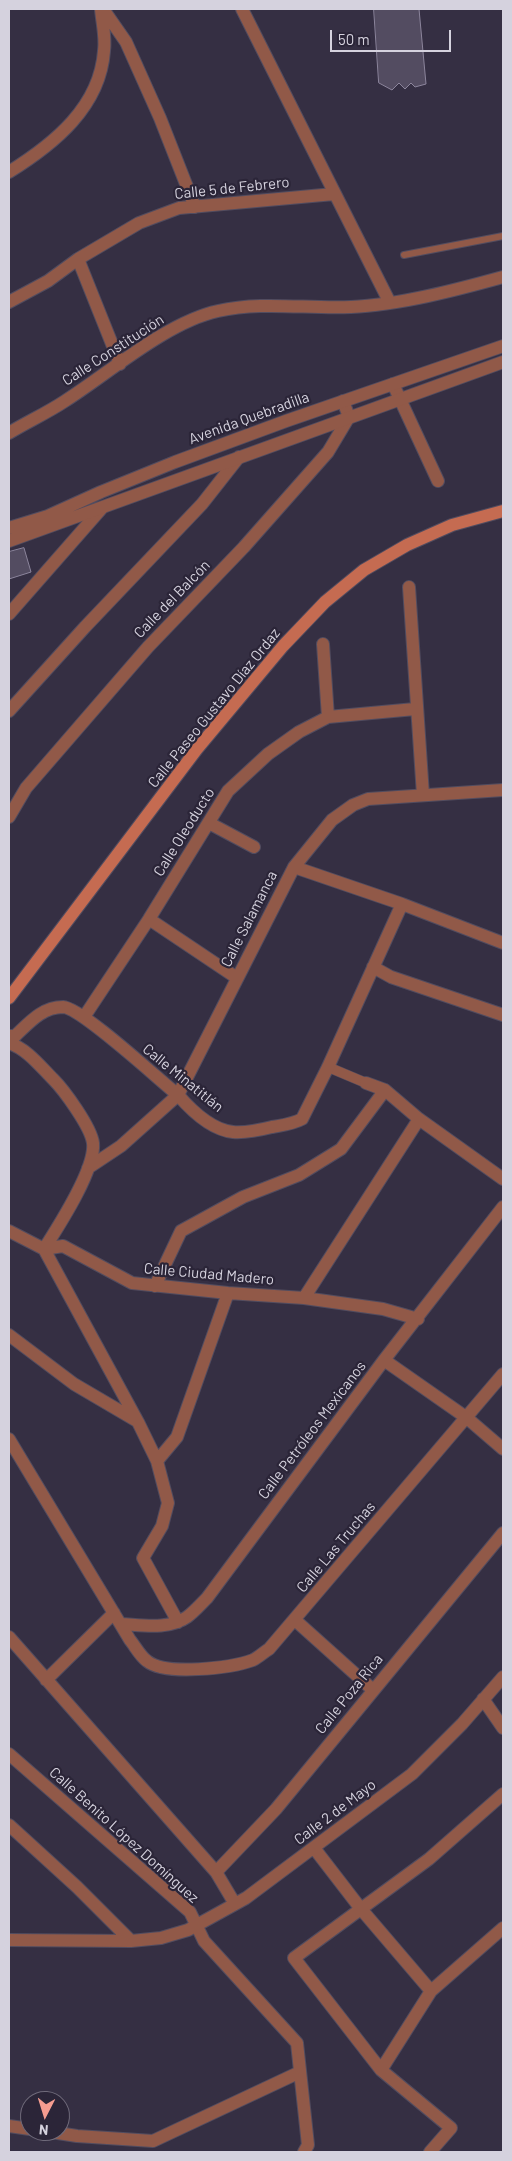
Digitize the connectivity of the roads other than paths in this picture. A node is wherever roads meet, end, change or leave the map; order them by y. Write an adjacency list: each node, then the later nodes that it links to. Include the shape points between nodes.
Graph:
1 (102, 9): 3 (street, via 105,50 93,94 50,143); 5 (street, via 126,42)
2 (242, 9): 4 (street)
3 (9, 172)
4 (334, 194): 5 (street, Calle 5 de Febrero); 11 (street)
5 (195, 207): 8 (street, Calle 5 de Febrero, via 179,208 139,223)
6 (503, 236): 7 (lane)
7 (404, 255)
8 (78, 259): 10 (street, Calle 5 de Febrero, via 48,281); 14 (street)
9 (503, 277): 11 (street, Calle Constitución)
10 (9, 302)
11 (390, 303): 14 (street, Calle Constitución, via 350,307 253,305 216,311 179,326)
12 (503, 346): 15 (street, Avenida Quebradilla)
13 (503, 362): 16 (street)
14 (120, 364): 19 (street, Calle Constitución, via 64,403)
15 (393, 384): 16 (street); 17 (street, Avenida Quebradilla)
16 (400, 398): 18 (street); 21 (street)
17 (342, 401): 18 (street); 24 (street, Avenida Quebradilla, via 175,462 48,516)
18 (349, 416): 20 (street); 34 (street, Calle del Balcón, via 328,452 244,547 148,647 26,788)
19 (9, 433)
20 (239, 457): 22 (street); 30 (street, via 202,504)
21 (438, 480)
22 (102, 508): 25 (street); 27 (street)
23 (503, 510): 43 (main road, Calle Paseo Gustavo Díaz Ordaz, via 452,525 406,545 364,570 326,602 283,646 197,749)
24 (9, 528)
25 (9, 541)
26 (409, 587): 29 (street)
27 (9, 614)
28 (323, 644): 31 (street)
29 (416, 709): 31 (street, Calle Oleoducto); 33 (street)
30 (9, 711)
31 (328, 717): 35 (street, Calle Oleoducto, via 268,754 228,791)
32 (503, 790): 33 (street, Calle Salamanca)
33 (423, 795): 37 (street, Calle Salamanca, via 368,798 353,804 332,820)
34 (9, 817)
35 (208, 823): 36 (street); 39 (street, Calle Oleoducto)
36 (254, 847)
37 (294, 867): 38 (street); 42 (street, Calle Salamanca)
38 (402, 904): 40 (street); 41 (street, Calle Minatitlán)
39 (149, 919): 42 (street); 45 (street, Calle Oleoducto)
40 (503, 943)
41 (373, 967): 44 (street, via 391,977); 48 (street, Calle Minatitlán)
42 (237, 978): 51 (street, Calle Salamanca)
43 (9, 998)
44 (503, 1015)
45 (84, 1017): 46 (street, Calle Minatitlán, via 66,1007 47,1010 15,1036); 51 (street, Calle Minatitlán)
46 (9, 1036)
47 (9, 1043): 53 (street, via 24,1052 63,1089 93,1143)
48 (328, 1067): 49 (street); 51 (street, Calle Minatitlán, via 302,1119 258,1130 232,1132 217,1127 188,1107)
49 (366, 1082): 50 (street)
50 (385, 1090): 52 (street); 58 (street, via 341,1149 299,1175 243,1197 181,1231)
51 (178, 1095): 53 (street, Calle Salamanca, via 121,1146)
52 (419, 1119): 54 (street); 60 (street)
53 (88, 1168): 57 (street, via 74,1200)
54 (503, 1179)
55 (503, 1207): 61 (street, Calle Petróleos Mexicanos)
56 (9, 1231): 57 (street, Calle Ciudad Madero)
57 (44, 1249): 58 (street, Calle Ciudad Madero, via 63,1246 125,1281); 66 (street)
58 (156, 1286): 59 (street, Calle Ciudad Madero)
59 (228, 1294): 60 (street, Calle Ciudad Madero); 69 (street, via 177,1437)
60 (304, 1298): 61 (street, Calle Ciudad Madero, via 383,1309)
61 (418, 1319): 63 (street, Calle Petróleos Mexicanos)
62 (9, 1335): 66 (street, via 74,1384)
63 (384, 1360): 65 (street); 73 (street, Calle Petróleos Mexicanos, via 207,1598 188,1617)
64 (503, 1374): 65 (street, Calle Las Truchas)
65 (467, 1418): 68 (street); 72 (street, Calle Las Truchas)
66 (138, 1422): 69 (street)
67 (9, 1439): 71 (street)
68 (503, 1449)
69 (157, 1461): 73 (street, via 168,1503 162,1526 143,1558)
70 (503, 1533): 78 (street, Calle Poza Rica)
71 (114, 1612): 74 (street); 77 (street)
72 (295, 1620): 74 (street, Calle Las Truchas, via 269,1649 253,1660 189,1671 146,1661); 78 (street)
73 (178, 1622): 74 (street)
74 (121, 1624)
75 (9, 1637): 77 (street)
76 (503, 1677): 79 (street, Calle 2 de Mayo)
77 (46, 1680): 85 (street)
78 (373, 1690): 85 (street, Calle Poza Rica)
79 (482, 1699): 80 (street); 84 (street, Calle 2 de Mayo, via 412,1774)
80 (503, 1728)
81 (9, 1754): 88 (street, Calle Benito López Domínguez, via 190,1912)
82 (503, 1794): 87 (street, via 429,1859)
83 (9, 1825): 91 (street)
84 (314, 1848): 86 (street, Calle 2 de Mayo); 87 (street)
85 (219, 1876): 86 (street)
86 (235, 1904): 88 (street, Calle 2 de Mayo)
87 (361, 1909): 92 (street); 93 (street, via 294,1958)
88 (196, 1926): 91 (street, Calle 2 de Mayo, via 161,1938); 94 (street, Calle Benito López Domínguez, via 204,1941 297,2043)
89 (503, 1928): 92 (street)
90 (9, 1940): 91 (street, Calle 2 de Mayo)
91 (132, 1941)
92 (431, 1991): 93 (street)
93 (381, 2070): 97 (street, via 451,2128)
94 (300, 2072): 95 (street, via 153,2141); 96 (street, Calle Benito López Domínguez, via 308,2145)
95 (70, 2135)
96 (304, 2152)
97 (430, 2152)

